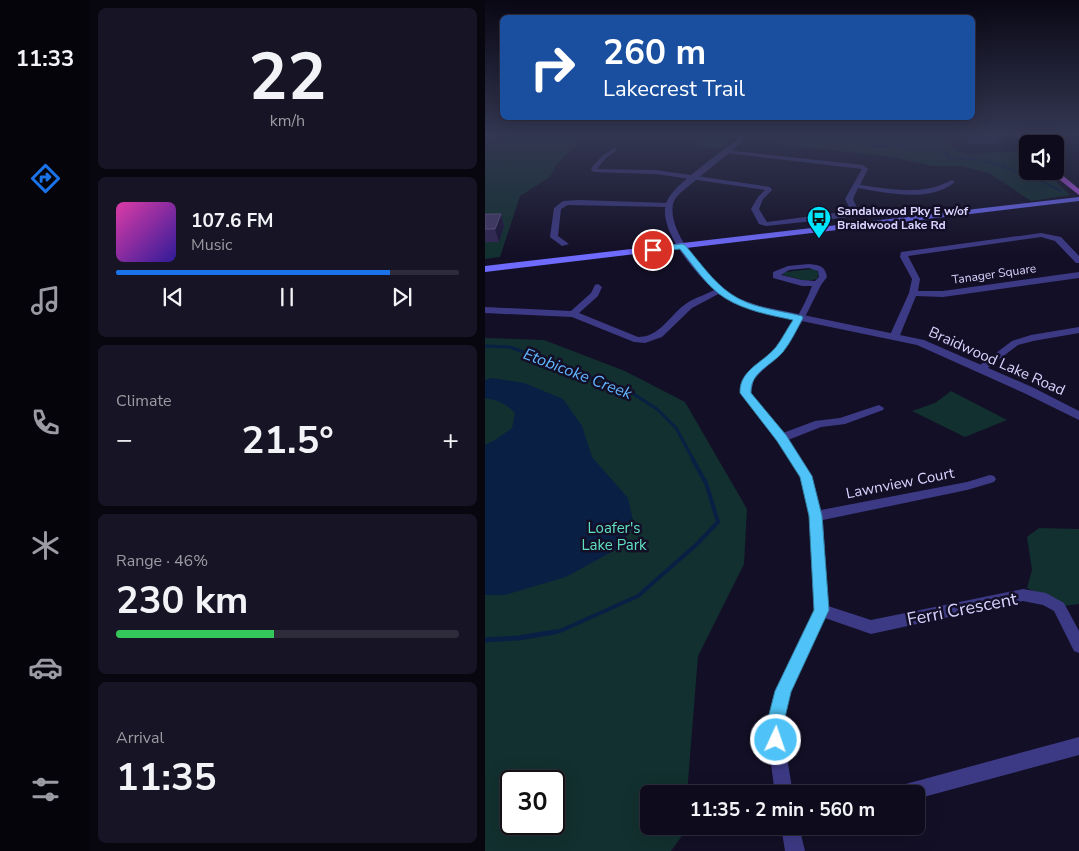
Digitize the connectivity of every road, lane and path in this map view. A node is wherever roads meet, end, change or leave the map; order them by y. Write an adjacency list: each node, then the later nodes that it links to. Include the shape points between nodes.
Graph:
1 (667, 174): 5 (street)
2 (699, 174): 5 (street)
3 (863, 174): 9 (street)
4 (1068, 174): 8 (main road)
5 (694, 178): 9 (street, via 767,188 769,190 755,209 766,224 854,214 849,199); 12 (street, via 672,197)
6 (1064, 180): 10 (main road)
7 (952, 182): 9 (street, via 945,188 914,191)
8 (1079, 183)
9 (856, 186)
10 (1079, 193)
11 (1079, 199): 15 (main road)
12 (669, 205): 14 (street, via 566,203 558,208 554,237); 15 (street, Braidwood Lake Road, via 673,229)
13 (1079, 205): 15 (main road)
14 (565, 244)
15 (683, 249): 17 (main road); 18 (main road); 22 (street, Braidwood Lake Road)
16 (1079, 261): 23 (street, via 1058,239 1041,235 913,251 904,254 904,258 915,279)
17 (485, 269)
18 (485, 275)
19 (1079, 275): 23 (street, Tanager Square, via 943,294)
20 (817, 284): 20 (street, via 783,279 776,276 777,272 788,268 818,267 823,277); 26 (street)
21 (598, 287): 25 (street, via 595,294)
22 (720, 291): 25 (street, via 686,308 658,336 647,341); 26 (street, Braidwood Lake Road, via 740,303)
23 (913, 292): 28 (street)
24 (485, 310): 25 (street)
25 (573, 314)
26 (799, 318): 28 (street, Braidwood Lake Road); 32 (street, via 779,350 745,384 746,393)
27 (1079, 330): 29 (street, via 1015,343)
28 (895, 335): 29 (street, Braidwood Lake Road)
29 (981, 368): 31 (street, Braidwood Lake Road)
30 (879, 408): 32 (street)
31 (1078, 414)
32 (781, 438): 34 (street, via 806,476)
33 (990, 479): 34 (street, Lawnview Court)
34 (816, 516): 35 (street)
35 (821, 610): 36 (street, Ferri Crescent, via 871,627 1023,595 1046,599 1059,607); 38 (street, via 783,691 774,726)
36 (1079, 646)
37 (1079, 746): 39 (street)
38 (783, 785)
39 (925, 788)
40 (792, 835): 41 (street)
41 (795, 851)

